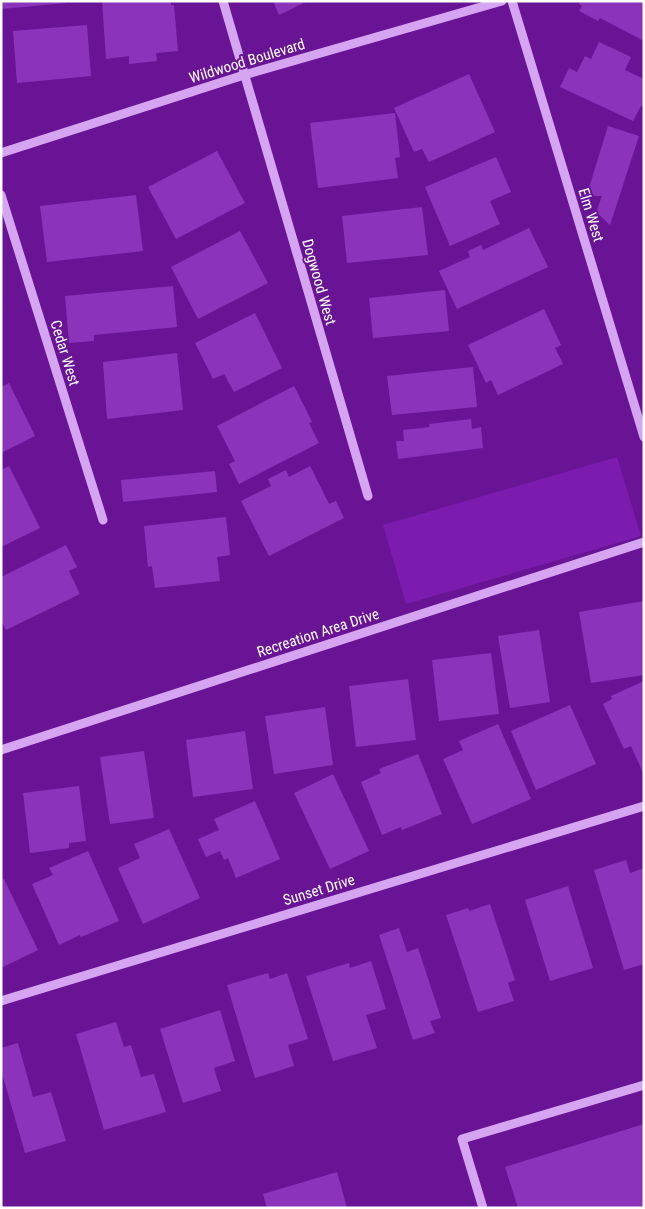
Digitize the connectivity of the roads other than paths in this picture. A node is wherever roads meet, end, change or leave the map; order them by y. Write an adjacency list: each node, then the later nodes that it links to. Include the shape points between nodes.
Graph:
1 (223, 1): 4 (street, Dogwood West)
2 (502, 1): 4 (street, Wildwood Boulevard)
3 (512, 1): 7 (street, Elm West)
4 (244, 75): 5 (street, Wildwood Boulevard); 8 (street, Dogwood West)
5 (1, 153)
6 (1, 195): 9 (street, Cedar West)
7 (644, 437)
8 (368, 496)
9 (103, 520)
10 (644, 542): 11 (street, Recreation Area Drive)
11 (1, 750)
12 (644, 806): 13 (street, Sunset Drive)
13 (1, 1001)
14 (644, 1085): 15 (street, via 462,1138)
15 (483, 1208)

